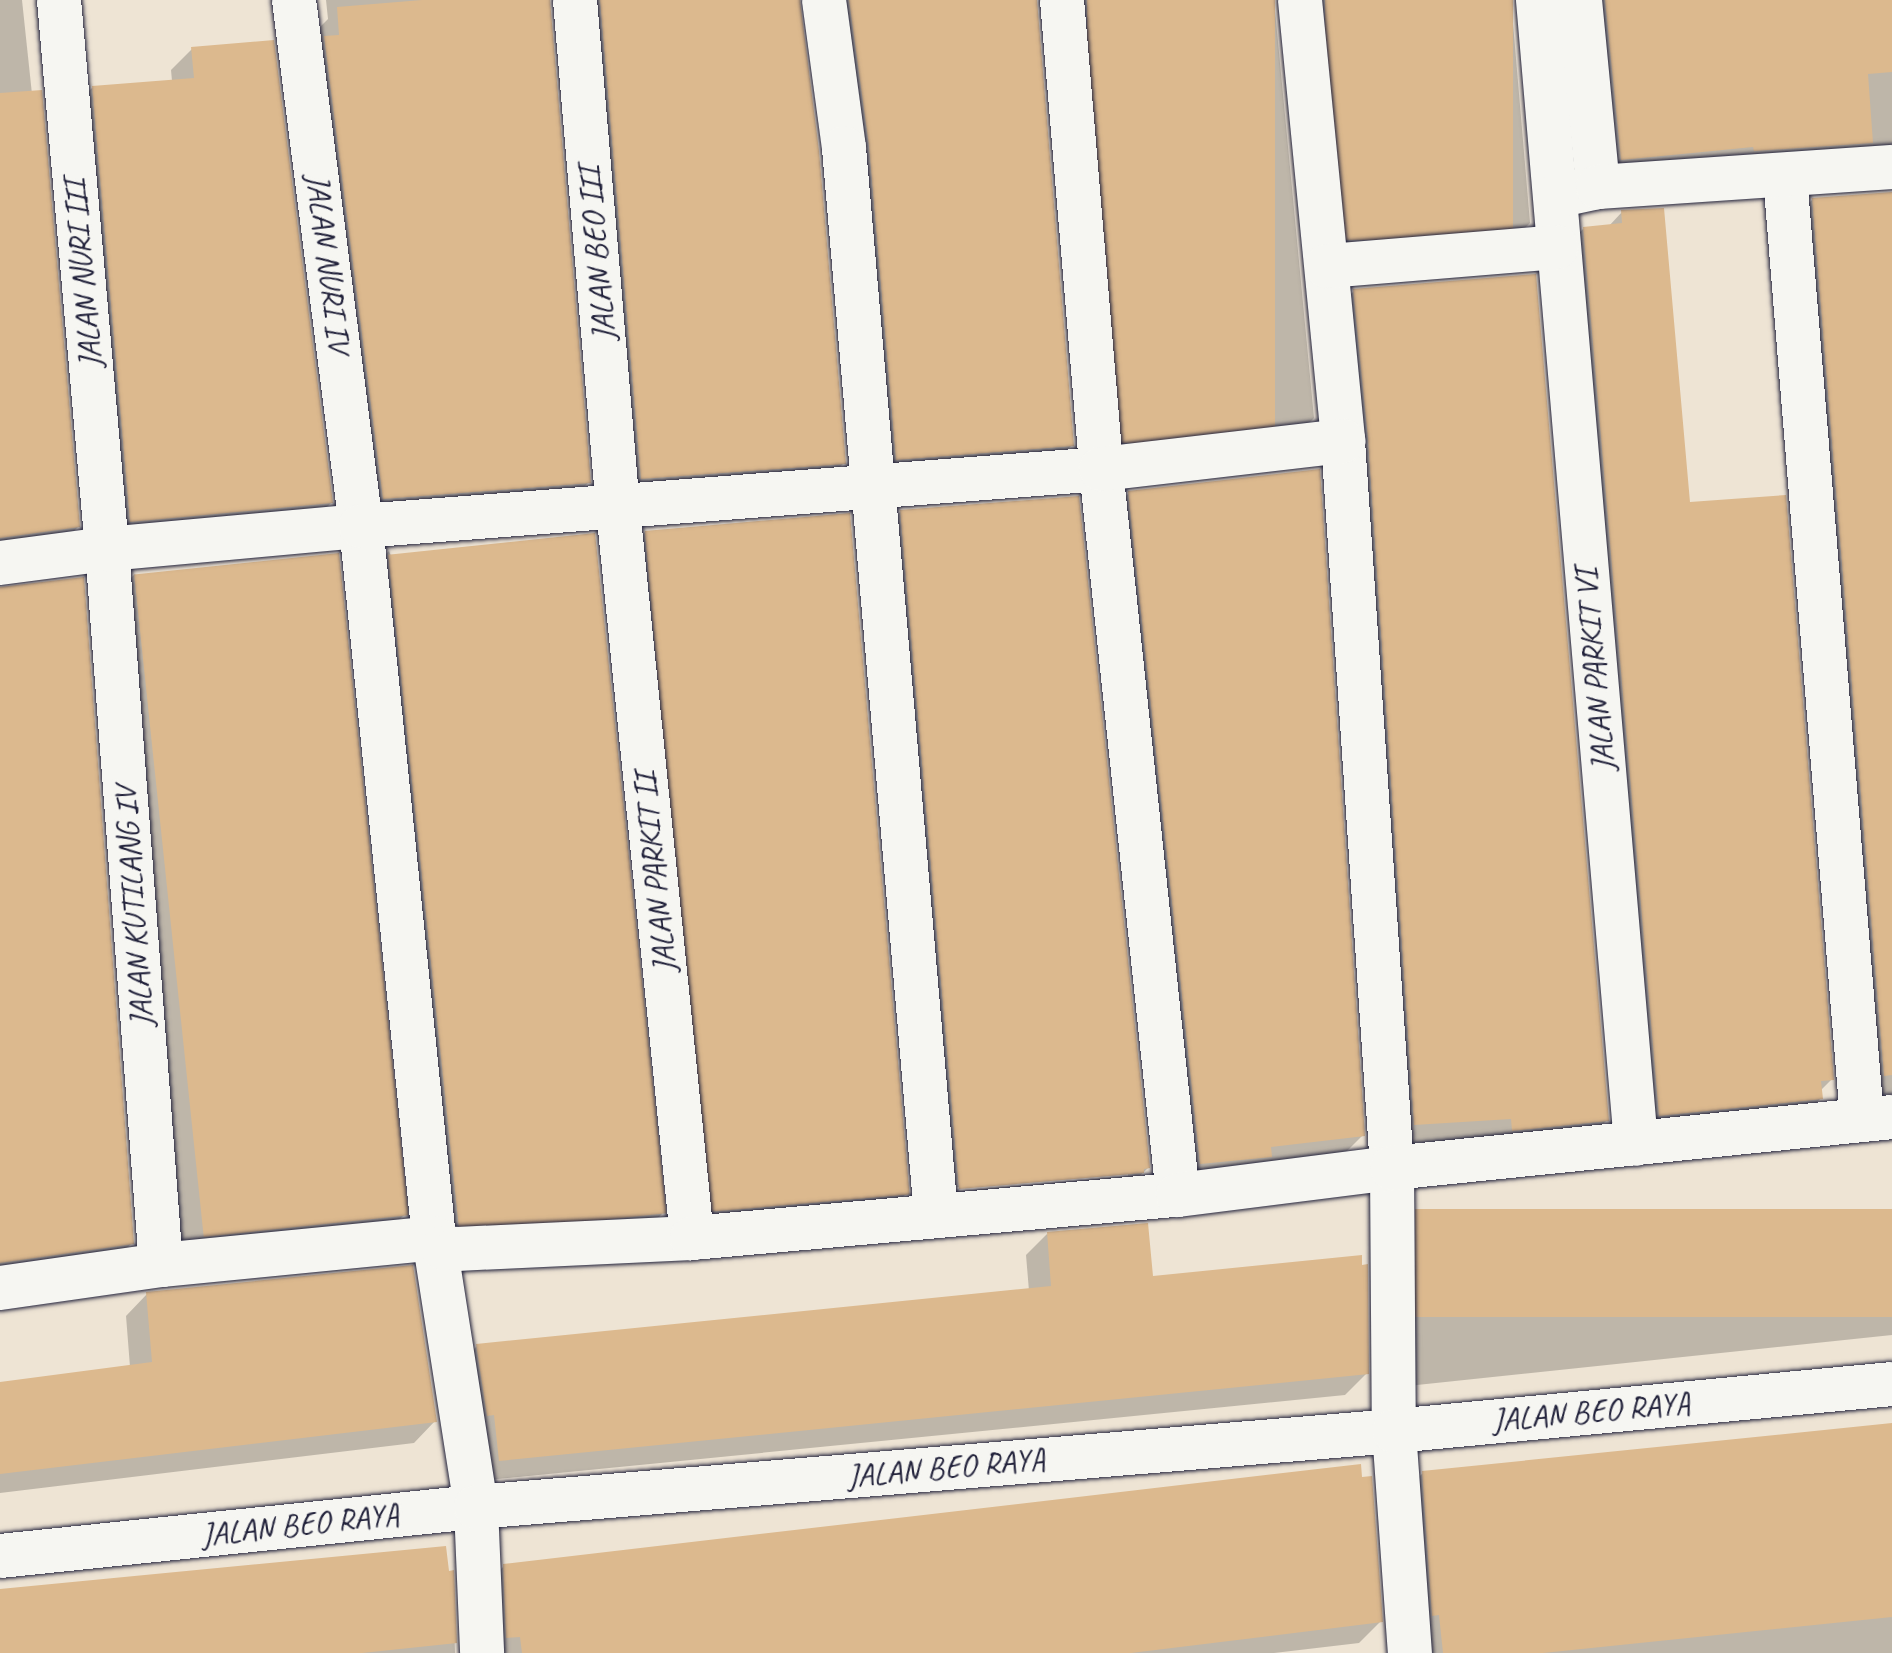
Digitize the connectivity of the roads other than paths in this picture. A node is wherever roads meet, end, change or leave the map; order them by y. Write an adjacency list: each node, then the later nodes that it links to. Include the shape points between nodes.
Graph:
1 (59, 0): 2 (street); 20 (street, JALAN NURI III)
2 (69, 0)
3 (294, 0): 19 (street, JALAN NURI IV)
4 (575, 0): 18 (street, JALAN BEO III)
5 (824, 0): 17 (street, via 844,148)
6 (1062, 0): 16 (street)
7 (1300, 0): 14 (street)
8 (1538, 0): 12 (street)
9 (1580, 0): 12 (street)
10 (1892, 167): 11 (street)
11 (1785, 176): 12 (street); 22 (street)
12 (1577, 191): 13 (street, JALAN PARKIT VI)
13 (1556, 247): 14 (street); 23 (street, JALAN PARKIT VI)
14 (1327, 266): 15 (street)
15 (1343, 441): 16 (street); 24 (street)
16 (1101, 469): 17 (street); 25 (street)
17 (874, 485): 18 (street); 26 (street)
18 (618, 509): 19 (street); 28 (street, JALAN PARKIT II)
19 (361, 526): 20 (street); 27 (street, JALAN NURI IV)
20 (107, 549): 21 (street); 29 (street, JALAN KUTILANG IV)
21 (0, 563)
22 (1877, 1118): 23 (street)
23 (1636, 1144): 24 (street)
24 (1392, 1168): 25 (street); 32 (street)
25 (1178, 1195): 26 (street)
26 (936, 1215): 28 (street)
27 (434, 1238): 28 (street, via 443,1248 457,1249); 29 (street); 33 (street, JALAN NURI IV)
28 (692, 1238)
29 (161, 1265): 30 (street)
30 (0, 1288)
31 (1892, 1384): 32 (street, JALAN BEO RAYA)
32 (1394, 1431): 33 (street, JALAN BEO RAYA); 36 (street)
33 (476, 1507): 34 (street, JALAN BEO RAYA); 35 (street, JALAN NURI IV)
34 (0, 1556)
35 (482, 1653)
36 (1410, 1653)

